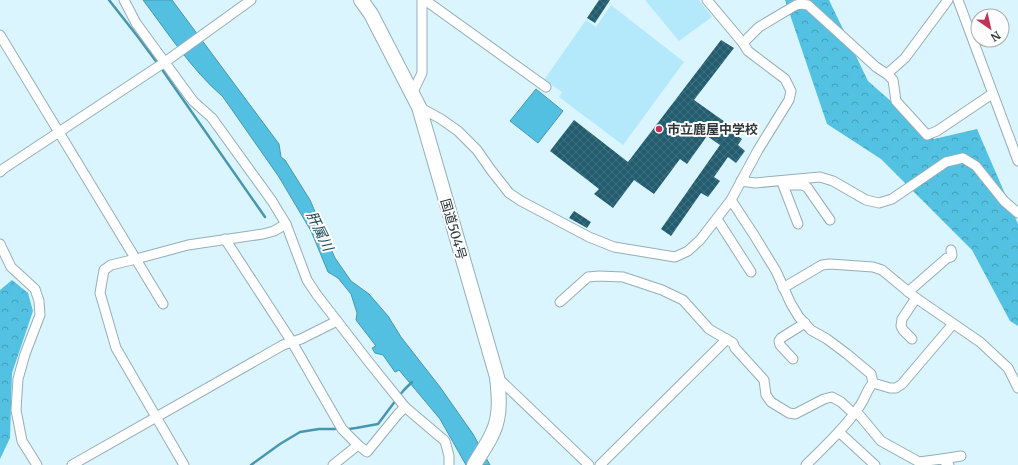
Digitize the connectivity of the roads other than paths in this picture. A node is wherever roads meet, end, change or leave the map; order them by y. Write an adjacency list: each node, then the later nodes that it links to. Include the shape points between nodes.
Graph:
1 (124, 0): 11 (street, via 136,23)
2 (251, 0): 11 (street)
3 (361, 0): 14 (highway, 国道504号)
4 (422, 0): 14 (street, via 422,73)
5 (425, 0): 13 (street)
6 (707, 0): 10 (street)
7 (948, 0): 12 (street, via 905,58)
8 (958, 0): 15 (street)
9 (0, 35): 17 (street)
10 (744, 43): 12 (street, via 760,28 796,5 808,5); 20 (street, via 748,50 785,78 791,91 789,100)
11 (169, 59): 17 (street); 26 (street, via 193,101 217,124)
12 (887, 74): 15 (street, via 893,80 896,101 927,135)
13 (546, 87)
14 (412, 94): 16 (highway, 国道504号)
15 (992, 94): 18 (street)
16 (419, 107): 24 (street, via 458,131 477,150 509,193 595,240 614,247 675,257 688,251); 47 (highway, 国道504号)
17 (59, 132): 19 (street); 31 (street)
18 (1018, 162)
19 (1, 169)
20 (741, 181): 21 (street); 22 (street)
21 (781, 183): 23 (street, via 820,176 866,200 879,203 892,200 946,162 962,158 976,166 1004,201); 25 (street, via 802,185 807,188); 27 (street)
22 (731, 200): 24 (street); 33 (street, via 776,271)
23 (1018, 213)
24 (717, 219): 32 (street)
25 (830, 220)
26 (286, 224): 28 (street, via 274,231); 38 (street, via 307,280)
27 (798, 224)
28 (225, 240): 31 (street, via 188,245); 43 (street)
29 (0, 244): 57 (street, via 11,267 35,289 39,301 40,315 18,379 16,410 22,441)
30 (951, 250): 34 (street, via 951,257 946,258)
31 (136, 259): 37 (street); 52 (street, via 111,265 104,270 100,292 116,348)
32 (751, 272)
33 (783, 288): 34 (street, via 822,265 830,264 882,270); 39 (street)
34 (908, 292): 35 (street)
35 (916, 298): 40 (street); 42 (street, via 902,319 901,326)
36 (560, 302): 41 (street, via 588,277 623,277 683,300 708,329)
37 (163, 304)
38 (337, 321): 43 (street); 50 (street)
39 (805, 323): 44 (street, via 779,341); 48 (street, via 871,374)
40 (953, 324): 46 (street, via 980,342); 48 (street, via 902,384 890,388)
41 (726, 339): 51 (street, via 764,380 766,395 789,413 795,414 832,397); 64 (street)
42 (912, 339)
43 (292, 342): 52 (street); 54 (street, via 342,429)
44 (792, 359)
45 (1018, 366): 46 (street)
46 (1008, 368): 49 (street)
47 (497, 377): 62 (highway, 国道504号, via 500,403 494,432); 63 (street)
48 (873, 383): 51 (street)
49 (1018, 388)
50 (405, 407): 54 (street, via 367,452); 61 (street, via 445,441)
51 (855, 412): 53 (street); 56 (street, via 881,441 919,462)
52 (157, 418): 58 (street); 59 (street)
53 (839, 432): 65 (street); 66 (street)
54 (358, 445): 60 (street)
55 (961, 456): 56 (street)
56 (945, 462)
57 (37, 465)
58 (72, 465)
59 (184, 465)
60 (333, 465)
61 (449, 465)
62 (474, 465)
63 (589, 465)
64 (600, 465)
65 (806, 465)
66 (875, 465)

